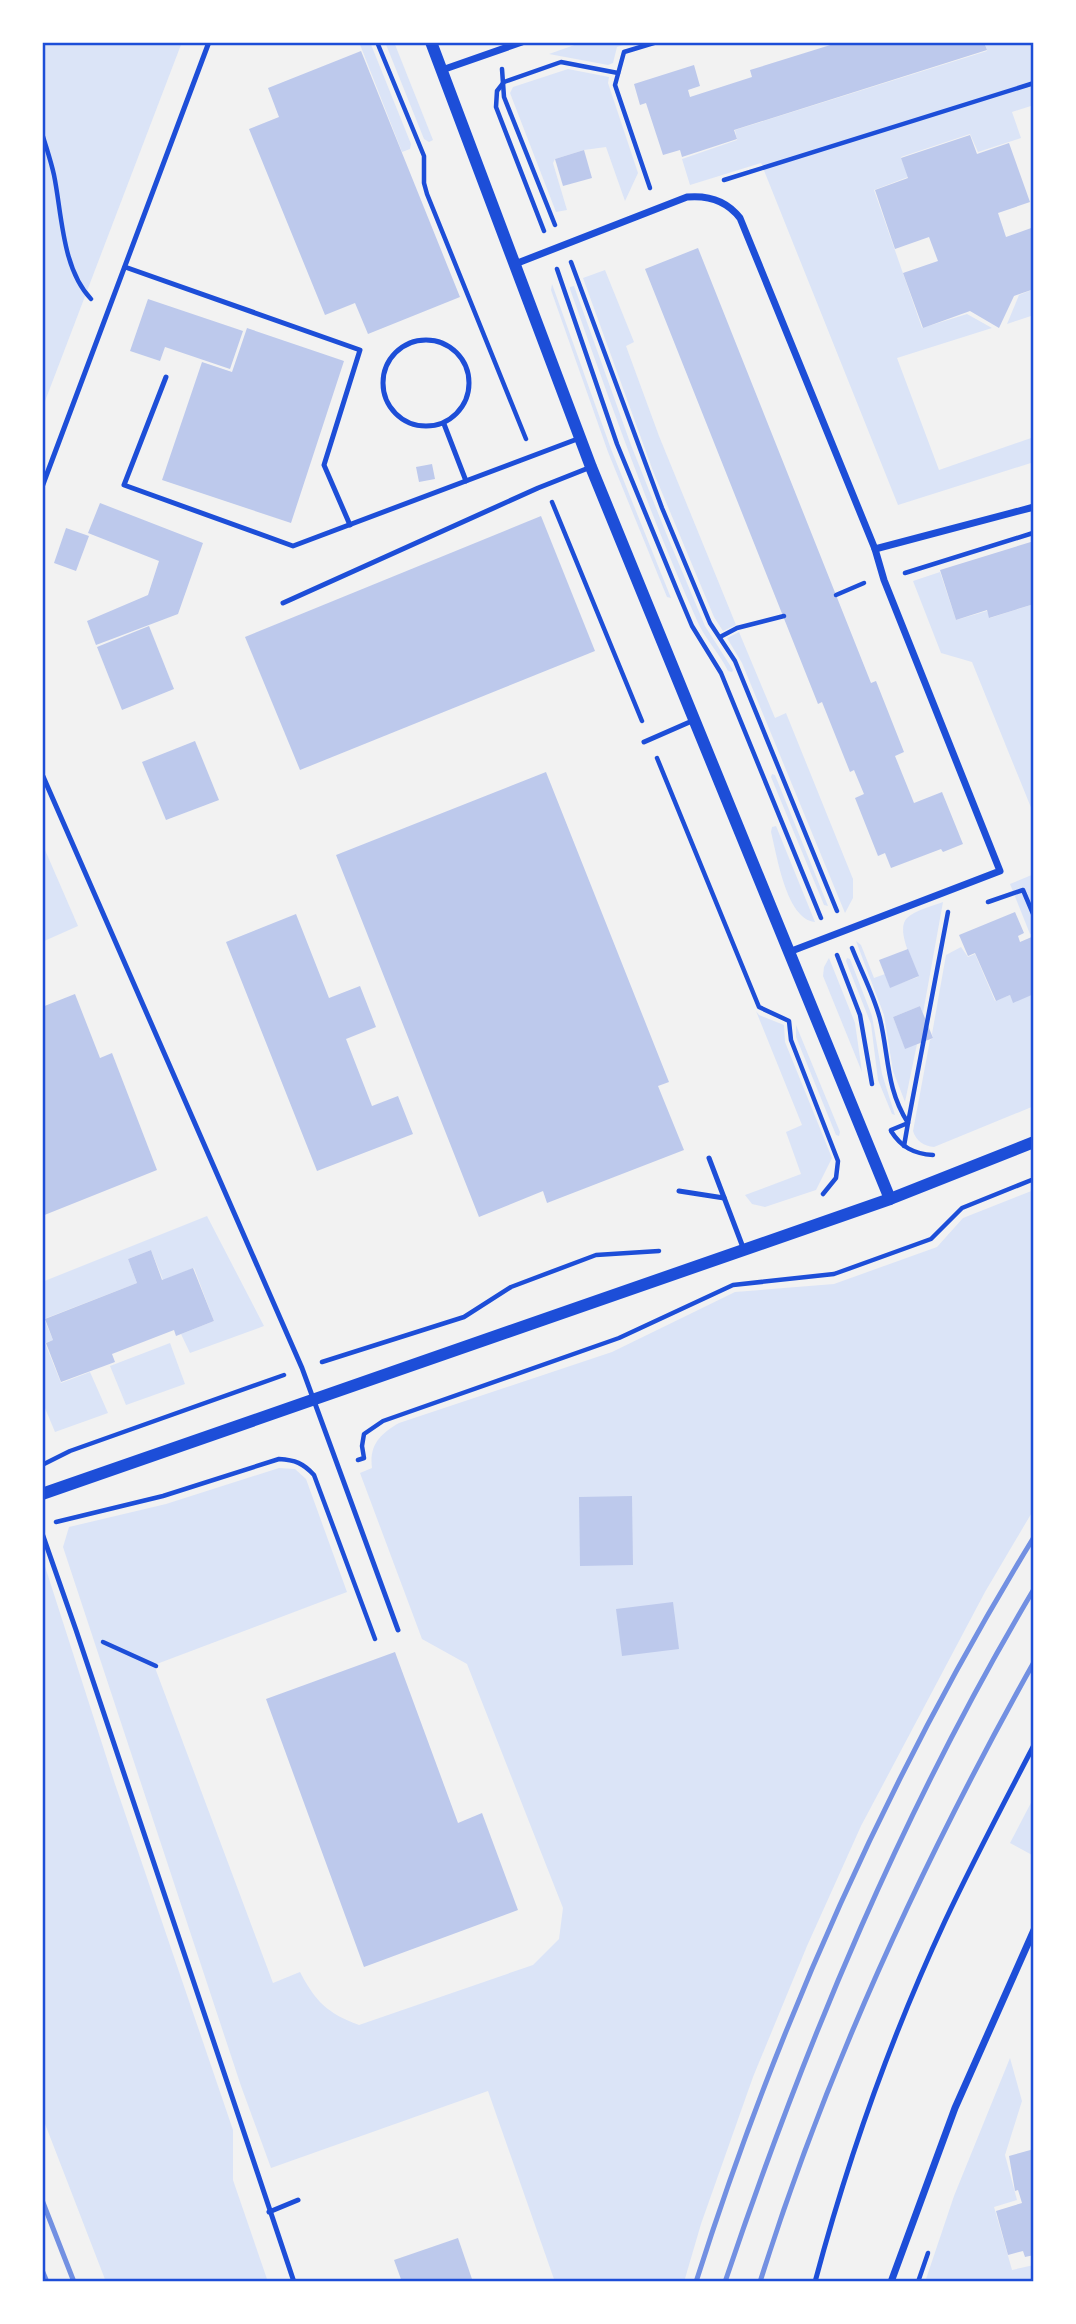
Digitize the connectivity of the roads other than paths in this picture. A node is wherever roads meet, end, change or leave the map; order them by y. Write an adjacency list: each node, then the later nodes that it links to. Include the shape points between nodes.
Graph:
1 (209, 42): 6 (lane)
2 (431, 42): 4 (street)
3 (522, 42): 4 (street)
4 (442, 71): 5 (street)
5 (515, 264): 9 (street); 15 (street, via 687,197 703,195 732,208 740,218)
6 (125, 267): 12 (lane); 14 (lane, via 360,350 324,464)
7 (166, 377): 14 (lane, via 124,485 293,546)
8 (444, 424): 8 (lane, via 462,410 470,388 467,366 453,348 432,339 409,342 391,356 382,378 386,401 400,419 421,427); 11 (lane)
9 (580, 438): 10 (street); 11 (lane)
10 (591, 467): 16 (lane); 17 (street)
11 (466, 481): 14 (lane)
12 (42, 487)
13 (1034, 507): 15 (street)
14 (350, 525)
15 (875, 549): 20 (street, via 1000,871)
16 (284, 603)
17 (694, 720): 18 (lane); 20 (street)
18 (646, 740)
19 (42, 774): 27 (lane)
20 (789, 952): 25 (street)
21 (1034, 1142): 25 (street)
22 (709, 1158): 24 (lane)
23 (679, 1191): 24 (lane)
24 (724, 1198): 26 (lane)
25 (890, 1199): 26 (street)
26 (744, 1250): 27 (street)
27 (313, 1399): 28 (street); 30 (lane)
28 (42, 1494)
29 (42, 1533): 34 (lane)
30 (398, 1630)
31 (1034, 1745): 36 (lane, via 945,1921 907,2009 853,2153)
32 (1034, 1930): 37 (street, via 954,2108)
33 (298, 2200): 34 (lane)
34 (269, 2212): 35 (lane)
35 (294, 2282)
36 (815, 2282)
37 (891, 2282)

